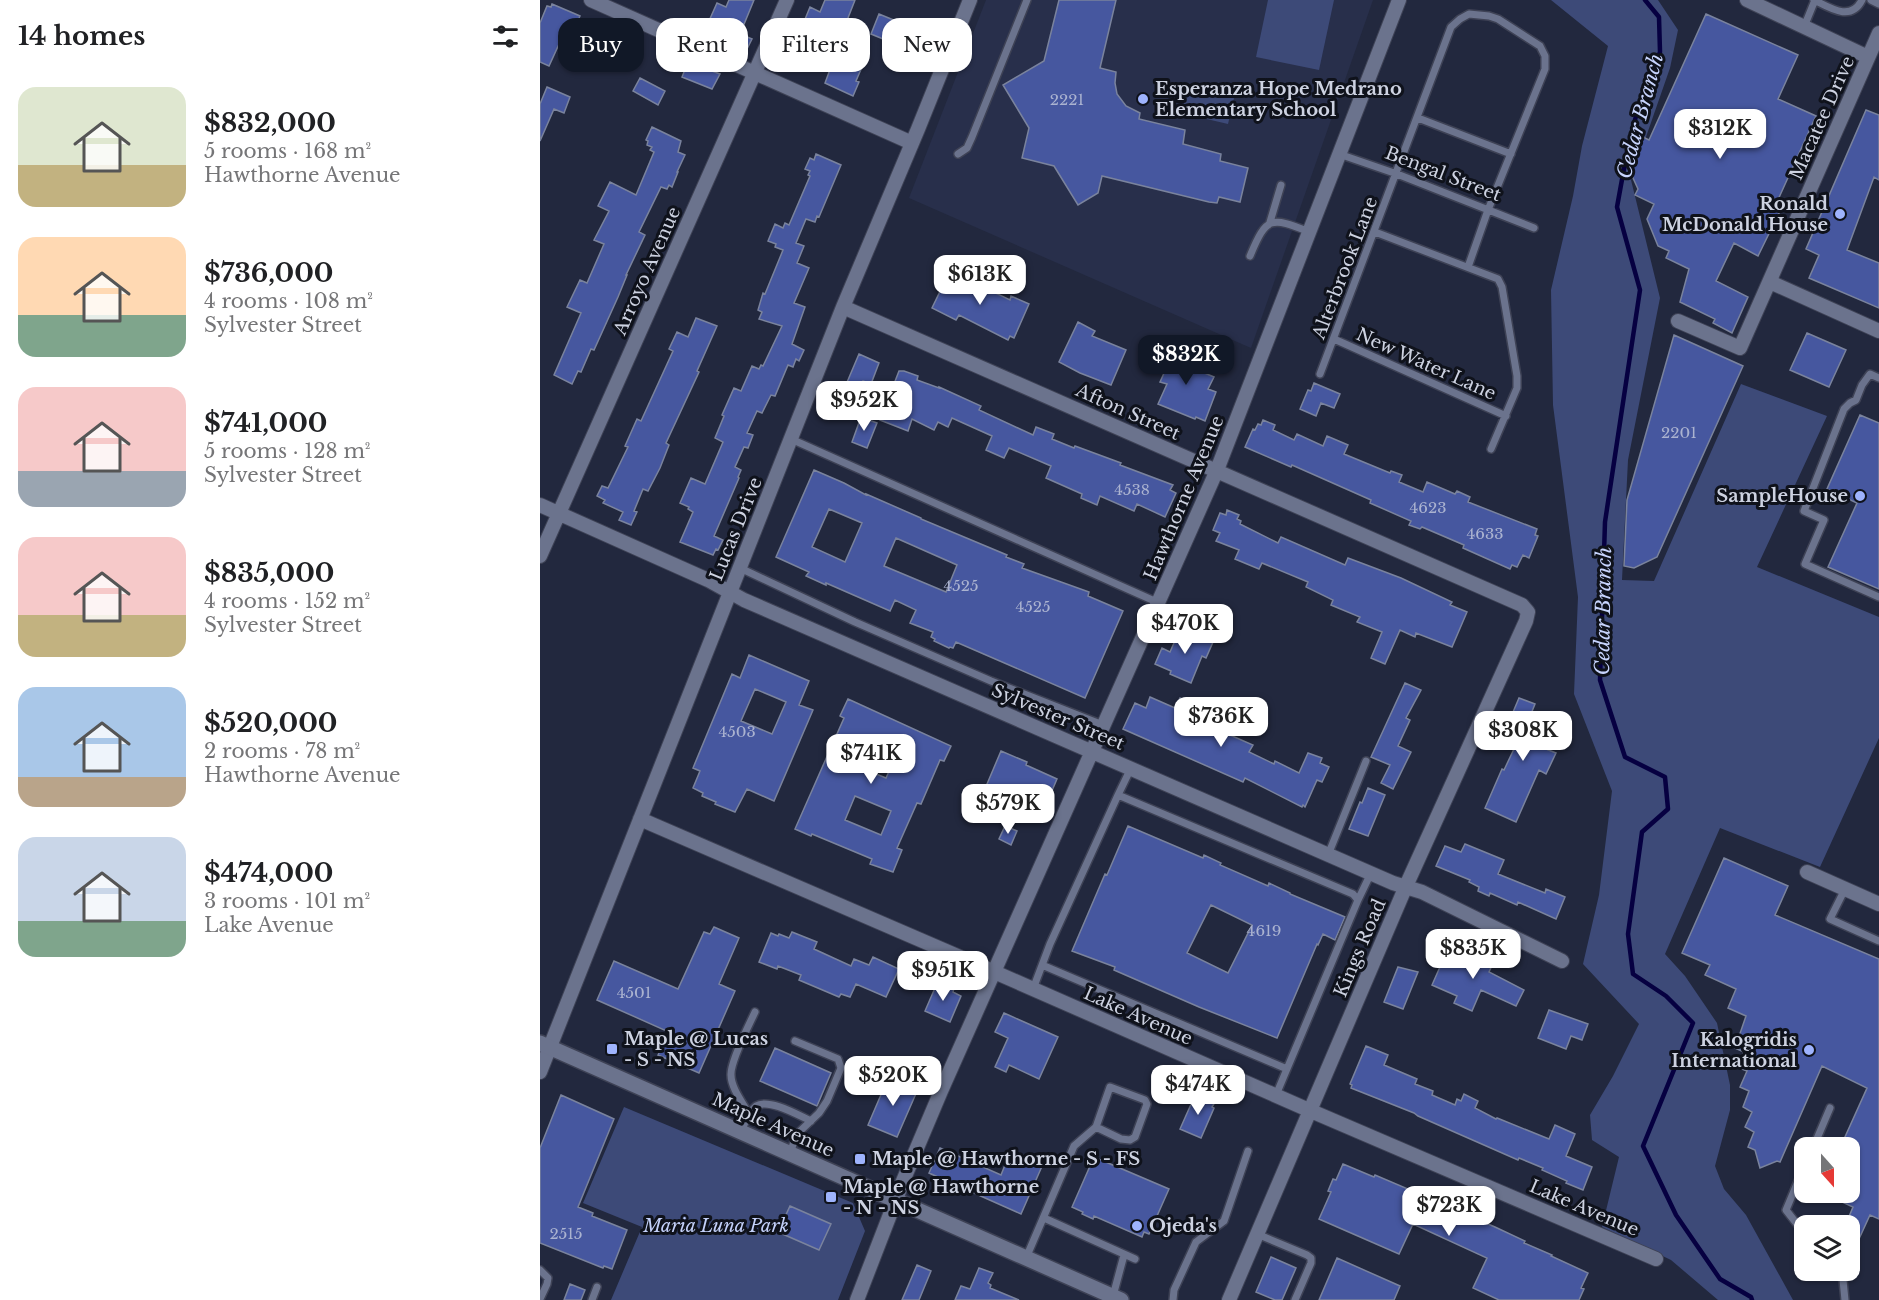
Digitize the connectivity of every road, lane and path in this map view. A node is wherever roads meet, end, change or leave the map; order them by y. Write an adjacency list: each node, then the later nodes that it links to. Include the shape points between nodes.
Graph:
1 (591, 0): 14 (street)
2 (787, 0): 14 (street, Arroyo Avenue)
3 (970, 0): 16 (street, Lucas Drive)
4 (1027, 0): 17 (lane, via 972,137 967,148)
5 (1399, 0): 18 (street, Hawthorne Avenue)
6 (1748, 0): 11 (street)
7 (1814, 0): 8 (lane, via 1849,13); 11 (lane)
8 (1862, 0)
9 (1871, 0): 10 (lane)
10 (1879, 4)
11 (1804, 27): 13 (street)
12 (1879, 33): 13 (street, Macatee Drive)
13 (1869, 57): 29 (street, Macatee Drive)
14 (755, 73): 16 (street); 41 (street, Arroyo Avenue)
15 (1418, 118): 19 (lane); 19 (lane, Alterbrook Lane, via 1451,27 1469,14 1489,16 1540,46 1545,56 1545,69); 20 (lane, Alterbrook Lane)
16 (912, 143): 30 (street, Lucas Drive)
17 (958, 154)
18 (1340, 154): 20 (lane, Bengal Street); 25 (street, Hawthorne Avenue)
19 (1511, 154): 22 (lane)
20 (1397, 174): 22 (lane, Bengal Street); 26 (lane, Alterbrook Lane)
21 (1281, 185): 23 (lane)
22 (1488, 210): 24 (lane, Bengal Street); 28 (lane)
23 (1270, 222): 25 (lane, via 1288,223); 27 (lane, via 1259,234)
24 (1534, 228)
25 (1310, 232): 39 (street, Hawthorne Avenue)
26 (1375, 232): 28 (lane); 33 (lane, Alterbrook Lane)
27 (1250, 256)
28 (1468, 267): 36 (lane, via 1498,279 1502,287 1517,376 1517,388)
29 (1770, 282): 31 (street, Macatee Drive, via 1740,348); 32 (street)
30 (843, 307): 37 (street, Lucas Drive); 39 (street, Afton Street)
31 (1678, 321)
32 (1879, 332)
33 (1334, 339): 34 (lane, Alterbrook Lane); 36 (lane, New Water Lane)
34 (1320, 374)
35 (1879, 378): 45 (lane, via 1870,374 1856,400 1844,409 1804,511 1824,520 1805,564)
36 (1506, 416): 38 (lane)
37 (792, 439): 43 (street, Lucas Drive); 46 (lane)
38 (1491, 448)
39 (1217, 470): 46 (street, Hawthorne Avenue); 47 (street, Afton Street, via 1522,605)
40 (540, 505): 41 (street, Sylvester Street)
41 (559, 513): 42 (street, Arroyo Avenue); 44 (street, Sylvester Street)
42 (540, 556)
43 (740, 568): 44 (street, Lucas Drive); 48 (lane, via 855,622)
44 (730, 593): 49 (street, Sylvester Street); 53 (street, Lucas Drive)
45 (1879, 597)
46 (1159, 603): 48 (street, Hawthorne Avenue)
47 (1528, 612): 57 (street, Kings Road)
48 (1102, 726): 49 (street, Hawthorne Avenue)
49 (1091, 752): 51 (street, Sylvester Street); 64 (street, Hawthorne Avenue)
50 (1366, 761): 54 (lane)
51 (1131, 768): 52 (lane); 54 (street, Sylvester Street)
52 (1118, 795): 59 (lane, via 1353,894); 63 (lane)
53 (640, 819): 64 (street, Lake Avenue); 68 (street, Lucas Drive)
54 (1328, 855): 56 (street, Sylvester Street)
55 (1807, 872): 58 (street)
56 (1371, 873): 57 (street, Sylvester Street); 59 (lane)
57 (1406, 886): 62 (street, Sylvester Street); 73 (street, Kings Road)
58 (1845, 889): 60 (street); 61 (lane, via 1830,919)
59 (1358, 900): 69 (lane)
60 (1879, 904)
61 (1879, 941)
62 (1562, 961)
63 (1042, 965): 65 (lane); 69 (lane)
64 (993, 972): 65 (street, Lake Avenue); 82 (street, Hawthorne Avenue)
65 (1033, 989): 71 (street, Lake Avenue)
66 (755, 1012): 74 (lane, via 730,1075)
67 (795, 1041): 75 (lane, via 840,1062 827,1101)
68 (545, 1045): 70 (street, Lucas Drive); 77 (main road, Maple Avenue)
69 (1287, 1069): 71 (lane)
70 (540, 1072)
71 (1276, 1095): 73 (street, Lake Avenue)
72 (1830, 1108): 78 (lane)
73 (1311, 1111): 85 (street, Kings Road); 88 (street, Lake Avenue)
74 (749, 1114): 75 (lane, via 760,1104 771,1104); 77 (lane)
75 (811, 1121): 80 (lane, via 796,1135)
76 (1096, 1127): 76 (lane, via 1110,1087 1145,1100 1135,1137 1130,1140); 83 (lane, via 1074,1146)
77 (741, 1132): 80 (main road, Maple Avenue)
78 (1818, 1137)
79 (1248, 1151): 97 (lane, via 1224,1221 1196,1242)
80 (790, 1154): 82 (main road, Maple Avenue)
81 (1794, 1191): 84 (lane, via 1786,1210)
82 (896, 1200): 87 (main road, Maple Avenue); 96 (street, Hawthorne Avenue)
83 (1044, 1218): 86 (lane); 87 (lane)
84 (1794, 1220)
85 (1257, 1234): 98 (street, Kings Road); 99 (lane, via 1311,1258)
86 (1124, 1255): 89 (lane); 93 (lane)
87 (1026, 1258): 93 (main road, Maple Avenue)
88 (1656, 1258)
89 (1135, 1259)
90 (540, 1270): 94 (lane, via 548,1278)
91 (1843, 1281): 100 (lane)
92 (597, 1287): 95 (lane)
93 (1117, 1298)
94 (540, 1299)
95 (592, 1300)
96 (857, 1300)
97 (1173, 1300)
98 (1229, 1300)
99 (1295, 1300)
100 (1845, 1300)

